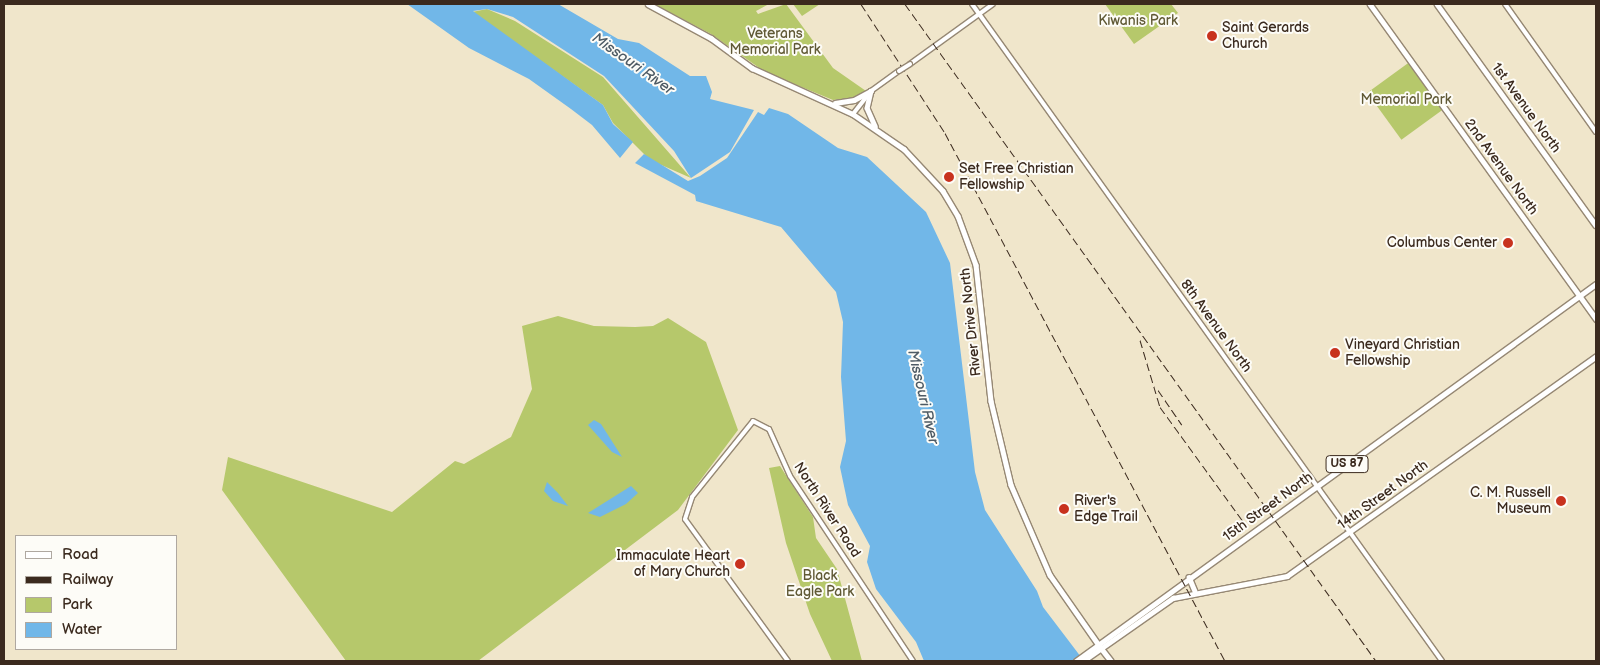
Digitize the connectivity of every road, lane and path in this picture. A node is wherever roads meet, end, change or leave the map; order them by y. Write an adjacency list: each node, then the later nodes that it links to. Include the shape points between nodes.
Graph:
1 (648, 4): 9 (main road, River Drive North, via 703,33 764,74)
2 (972, 4): 7 (street, 8th Avenue North)
3 (993, 4): 7 (street)
4 (1370, 4): 15 (main road, 2nd Avenue North)
5 (1437, 4): 13 (main road, 1st Avenue North)
6 (1505, 4): 12 (street)
7 (979, 14): 8 (street, bridge); 18 (street, 8th Avenue North)
8 (871, 91): 9 (main road, via 854,100); 10 (street); 11 (main road, via 868,114)
9 (835, 103): 10 (main road, River Drive North)
10 (853, 114): 11 (main road, River Drive North)
11 (878, 130): 23 (main road, River Drive North, via 933,178 966,233 979,276 990,401 1007,473 1041,559)
12 (1596, 132)
13 (1596, 225)
14 (1596, 284): 15 (main road, 15th Street North / US 87)
15 (1580, 296): 16 (main road, 2nd Avenue North); 18 (main road, 15th Street North / US 87)
16 (1596, 319)
17 (1596, 356): 19 (main road, 14th Street North / US 87)
18 (1316, 486): 19 (street, 8th Avenue North); 20 (main road, 15th Street North / US 87)
19 (1350, 533): 21 (main road, 14th Street North / US 87, via 1277,580); 30 (street, 8th Avenue North)
20 (1189, 576): 21 (main road); 23 (main road, 15th Street North / US 87)
21 (1195, 591): 22 (main road, 14th Street North / US 87)
22 (1163, 604): 23 (main road, 15th Street North / US 87)
23 (1100, 646): 24 (main road, 15th Street North / US 87); 29 (main road, River Drive North)
24 (1092, 652): 27 (main road, 15th Street North / US 87); 28 (main road, 15th Street North / US 87)
25 (788, 661): 26 (street, North River Road, via 684,519 692,497 749,423 758,420 769,429 790,476)
26 (913, 661)
27 (1076, 661)
28 (1083, 661)
29 (1112, 661)
30 (1442, 661)

